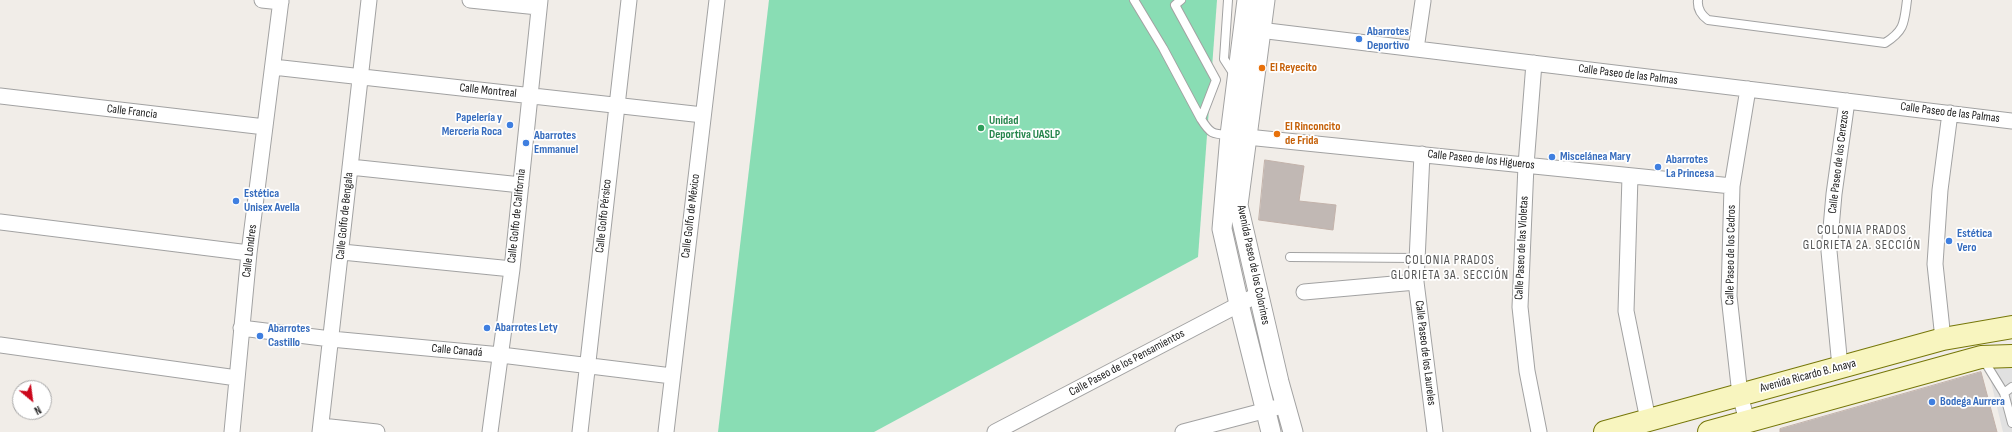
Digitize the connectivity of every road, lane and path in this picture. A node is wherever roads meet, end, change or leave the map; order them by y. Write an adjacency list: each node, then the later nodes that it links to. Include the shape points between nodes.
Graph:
1 (262, 0): 11 (street)
2 (369, 0): 20 (street, Calle Golfo de Bengala)
3 (470, 0): 15 (street)
4 (629, 0): 26 (street, Calle Golfo Pérsico)
5 (717, 0): 28 (street, Calle Golfo de México)
6 (1134, 0): 29 (lane)
7 (1248, 0): 16 (street, Avenida Paseo de los Colorines)
8 (1265, 0): 16 (street, Avenida Paseo de los Colorines)
9 (1698, 0): 10 (lane, via 1702,16 1708,20 1885,43 1898,34 1904,25)
10 (1907, 0)
11 (281, 1): 19 (street, Calle Londres)
12 (1423, 1): 17 (street)
13 (1176, 2): 29 (lane, via 1216,80)
14 (1226, 2): 21 (lane, via 1224,59)
15 (539, 4): 24 (street, Calle Golfo de California)
16 (1253, 29): 17 (street, Calle Paseo de las Palmas); 21 (street, Avenida Paseo de los Colorines); 32 (street, Avenida Paseo de los Colorines)
17 (1416, 49): 18 (street, Calle Paseo de las Palmas)
18 (1534, 63): 22 (street, Calle Paseo de las Palmas); 34 (street, Calle Paseo de las Violetas)
19 (273, 67): 20 (street, Calle Montreal); 31 (street, Calle Londres)
20 (360, 77): 24 (street, Calle Montreal); 35 (street, Calle Golfo de Bengala)
21 (1237, 79): 32 (street, Avenida Paseo de los Colorines)
22 (1748, 89): 25 (street, Calle Paseo de las Palmas); 38 (street, Calle Paseo de los Cedros)
23 (0, 96): 31 (street, Calle Francia)
24 (530, 96): 26 (street, Calle Montreal); 37 (street, Calle Golfo de California)
25 (1847, 101): 27 (street, Calle Paseo de las Palmas); 58 (street, Calle Paseo de los Cerezos, via 1829,251)
26 (616, 105): 28 (street, Calle Montreal); 57 (street, Calle Golfo Pérsico)
27 (1950, 114): 30 (street, Calle Paseo de las Palmas); 52 (street, via 1940,190 1935,264)
28 (703, 115): 59 (street, Calle Golfo de México)
29 (1201, 120): 32 (lane, via 1209,132)
30 (2012, 121)
31 (265, 127): 41 (street, Calle Londres)
32 (1239, 136): 33 (street, Calle Paseo de los Higueros); 47 (street, Avenida Paseo de los Colorines, via 1238,205); 48 (street, Avenida Paseo de los Colorines, via 1222,229)
33 (1422, 154): 34 (street, Calle Paseo de los Higueros); 43 (street, Calle Paseo de los Laureles)
34 (1526, 165): 36 (street, Calle Paseo de los Higueros); 80 (street, Calle Paseo de las Violetas, via 1520,307 1526,371)
35 (350, 167): 37 (street); 40 (street, Calle Golfo de Bengala)
36 (1630, 176): 38 (street, Calle Paseo de los Higueros); 66 (street, via 1626,311)
37 (521, 185): 44 (street, Calle Golfo de California)
38 (1732, 186): 63 (street, Calle Paseo de los Cedros, via 1728,296)
39 (0, 222): 41 (street)
40 (342, 252): 44 (street); 51 (street, Calle Golfo de Bengala)
41 (249, 253): 50 (street, Calle Londres)
42 (1290, 257): 43 (lane)
43 (1416, 258): 45 (street, Calle Paseo de los Laureles)
44 (512, 269): 54 (street, Calle Golfo de California)
45 (1416, 282): 46 (street); 79 (street, Calle Paseo de los Laureles)
46 (1304, 292)
47 (1259, 294): 48 (street, Calle Paseo de los Pensamientos); 64 (street, Avenida Paseo de los Colorines)
48 (1239, 304): 65 (street, Avenida Paseo de los Colorines); 75 (street, Calle Paseo de los Pensamientos)
49 (2012, 327): 52 (main road, Avenida Ricardo B. Anaya)
50 (241, 328): 51 (street, Calle Canadá); 60 (street, Calle Londres)
51 (331, 339): 54 (street, Calle Canadá); 69 (street, Calle Golfo de Bengala)
52 (1943, 339): 58 (main road, Avenida Ricardo B. Anaya)
53 (0, 345): 60 (street)
54 (500, 355): 57 (street, Calle Canadá); 72 (street, Calle Golfo de California)
55 (2012, 356): 56 (main road)
56 (1981, 357): 62 (lane); 67 (main road)
57 (589, 366): 59 (street, Calle Canadá); 73 (street, Calle Golfo Pérsico)
58 (1840, 367): 63 (main road, Avenida Ricardo B. Anaya)
59 (672, 376): 74 (street, Calle Golfo de México)
60 (237, 378): 70 (street, Calle Londres)
61 (2012, 387): 62 (lane)
62 (2004, 393): 68 (lane)
63 (1740, 395): 66 (main road, Avenida Ricardo B. Anaya); 67 (street, Calle Paseo de los Cedros)
64 (1286, 405): 65 (street); 78 (street, Avenida Paseo de los Colorines)
65 (1265, 410): 76 (street); 77 (street, Avenida Paseo de los Colorines)
66 (1648, 420): 81 (main road, Avenida Ricardo B. Anaya)
67 (1747, 421): 82 (main road)
68 (2012, 423)
69 (321, 429): 71 (street)
70 (232, 432)
71 (377, 432)
72 (490, 432)
73 (580, 432)
74 (666, 432)
75 (995, 432)
76 (1183, 432)
77 (1271, 432)
78 (1293, 432)
79 (1435, 432)
80 (1539, 432)
81 (1605, 432)
82 (1709, 432)

